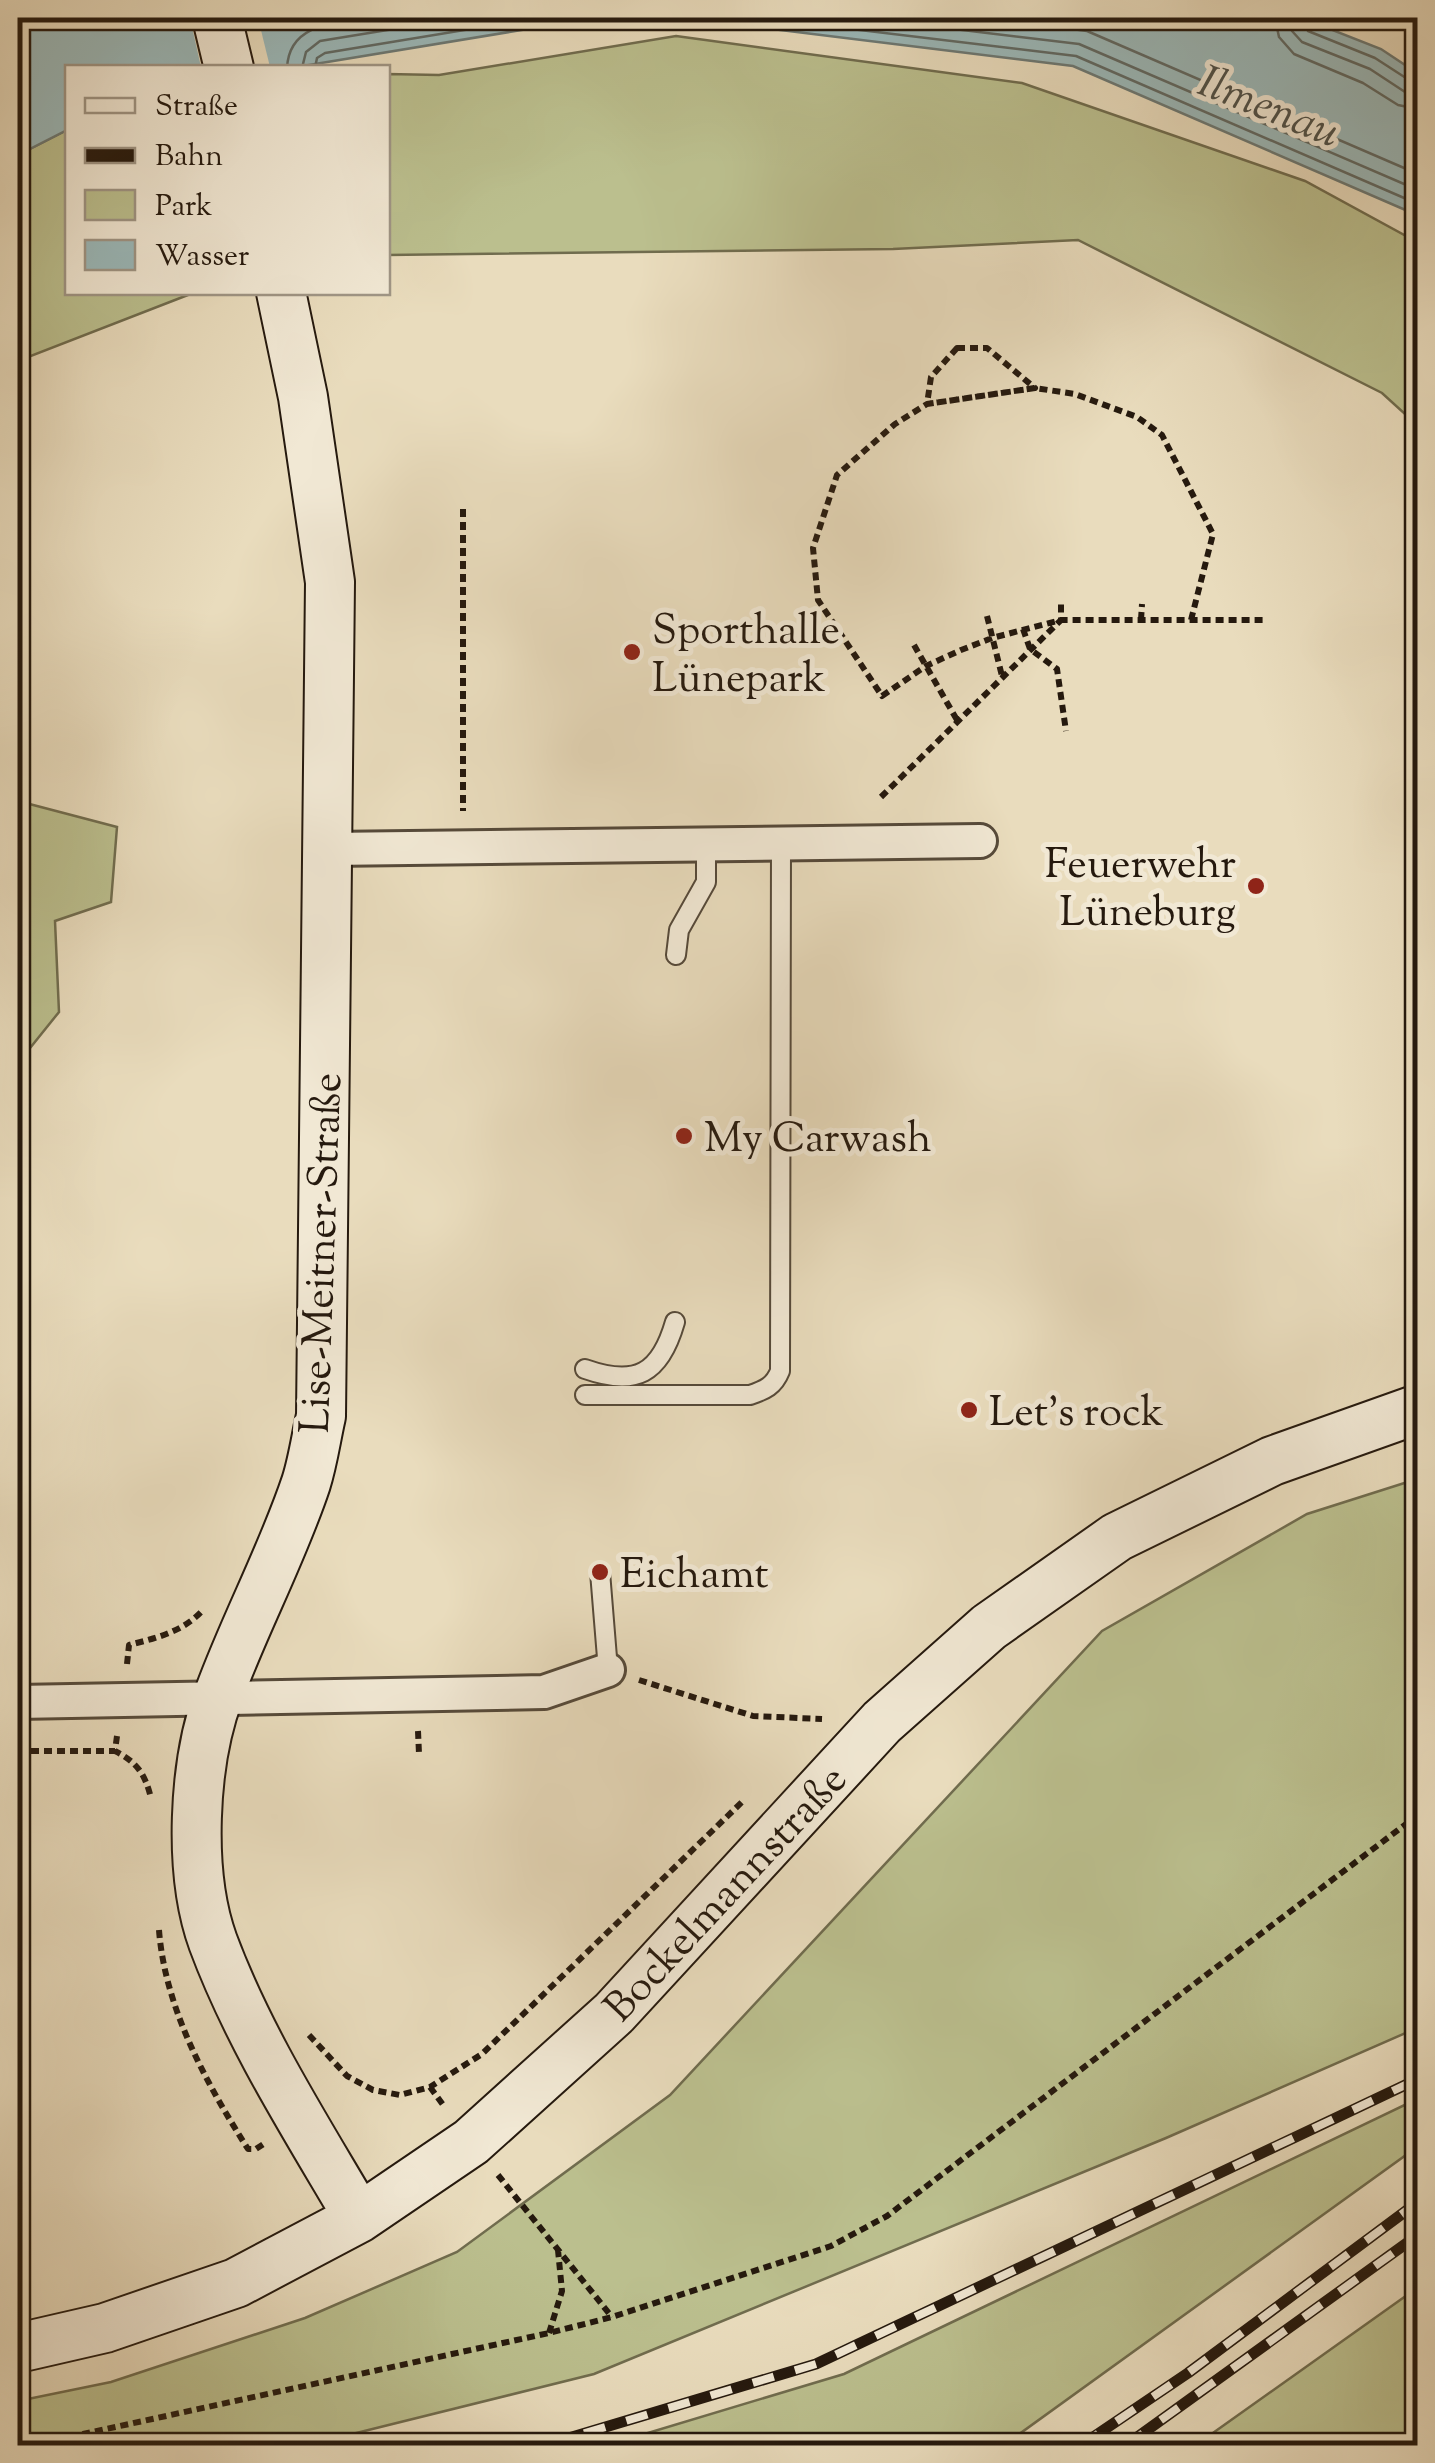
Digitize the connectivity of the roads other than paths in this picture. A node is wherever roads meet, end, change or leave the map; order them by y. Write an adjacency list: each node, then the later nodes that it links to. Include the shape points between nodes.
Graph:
1 (217, 18): 2 (main road)
2 (228, 65)
3 (282, 295): 7 (main road, Lise-Meitner-Straße, via 330,582)
4 (980, 840): 5 (street)
5 (781, 842): 6 (street); 11 (lane, via 780,1370 765,1390 750,1394)
6 (706, 844): 7 (street); 8 (lane, via 706,882 679,930)
7 (329, 849): 15 (main road, Lise-Meitner-Straße, via 322,1416 306,1482)
8 (676, 955)
9 (675, 1322): 10 (lane, via 664,1356 635,1376 606,1377)
10 (585, 1369)
11 (585, 1395)
12 (1418, 1410): 17 (main road, Bockelmannstraße, via 1272,1461 1117,1537 989,1628 882,1722 614,2013 471,2142)
13 (600, 1572): 14 (lane)
14 (608, 1670): 15 (street, via 544,1692)
15 (217, 1698): 16 (street); 17 (main road, Lise-Meitner-Straße, via 198,1815 200,1882 212,1940 243,2010)
16 (18, 1702)
17 (359, 2218): 18 (main road, Bockelmannstraße, via 236,2283 105,2328)
18 (18, 2348)

